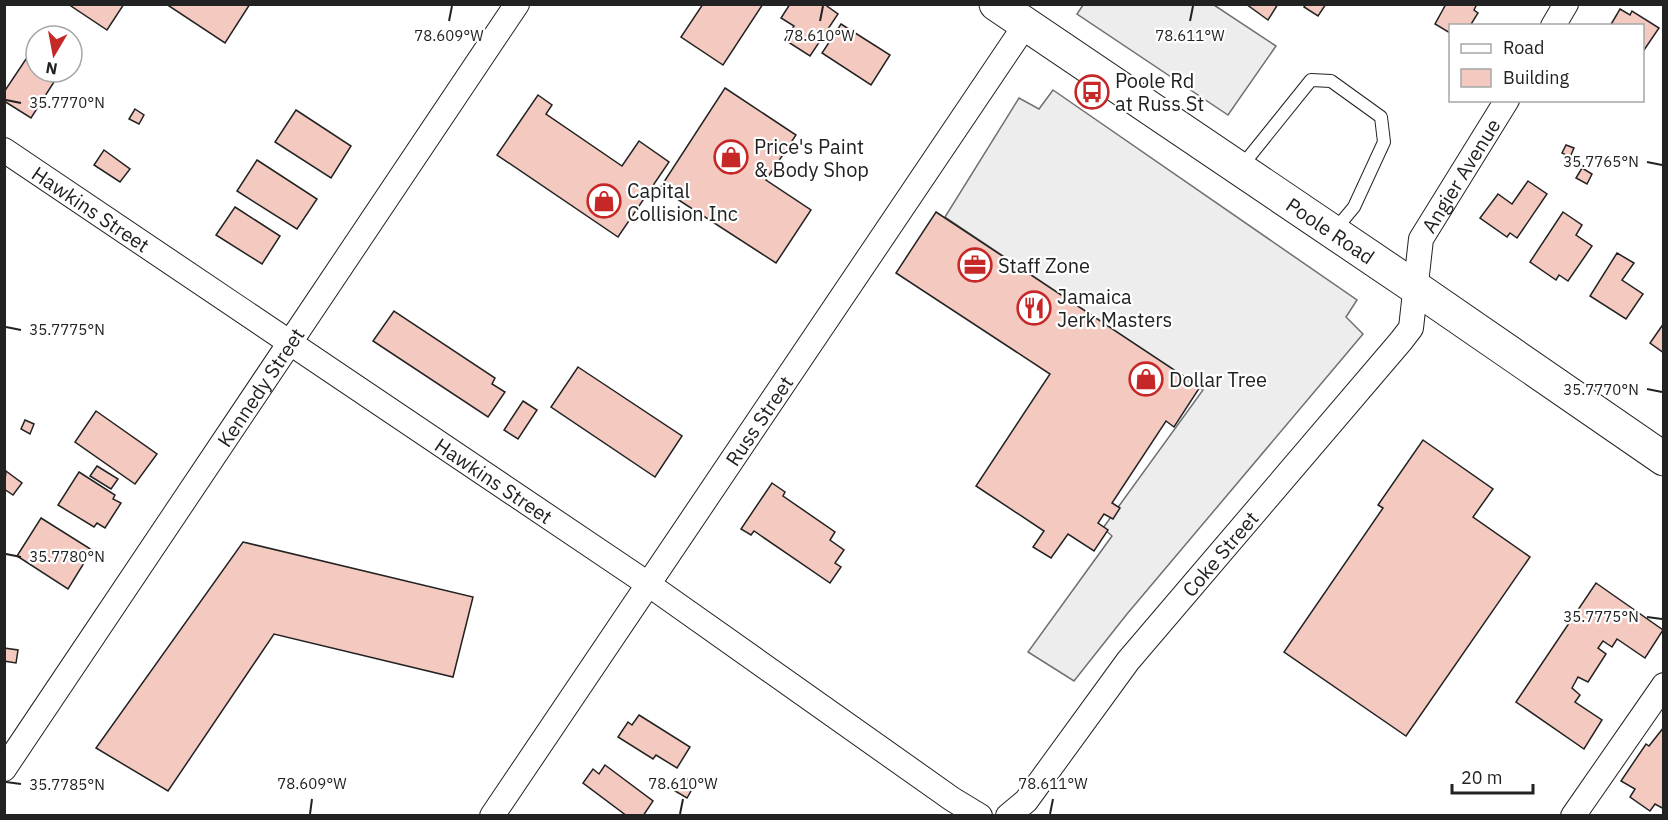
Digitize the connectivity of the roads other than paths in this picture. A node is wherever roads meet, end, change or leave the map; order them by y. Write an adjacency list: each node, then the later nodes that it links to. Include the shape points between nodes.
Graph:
1 (518, 4): 11 (street, Kennedy Street)
2 (996, 4): 4 (main road, Poole Road)
3 (1566, 4): 5 (street)
4 (1026, 24): 8 (main road, Poole Road); 13 (street, Russ Street)
5 (1554, 24)
6 (1506, 102): 10 (street, Angier Avenue, via 1421,238)
7 (4, 150): 11 (street, Hawkins Street)
8 (1240, 169): 9 (main road, Poole Road); 9 (lane, via 1311,80 1331,81 1380,117 1384,142 1354,207)
9 (1333, 232): 10 (main road, Poole Road)
10 (1416, 288): 12 (main road, Poole Road); 18 (street, Coke Street, via 1411,328 1401,341 1128,661 1026,801)
11 (291, 344): 13 (street, Hawkins Street); 15 (street, Kennedy Street)
12 (1664, 459)
13 (648, 585): 16 (street, Russ Street); 17 (street, Hawkins Street)
14 (1664, 685): 19 (street)
15 (4, 769)
16 (492, 816)
17 (980, 816)
18 (1008, 816)
19 (1573, 816)

